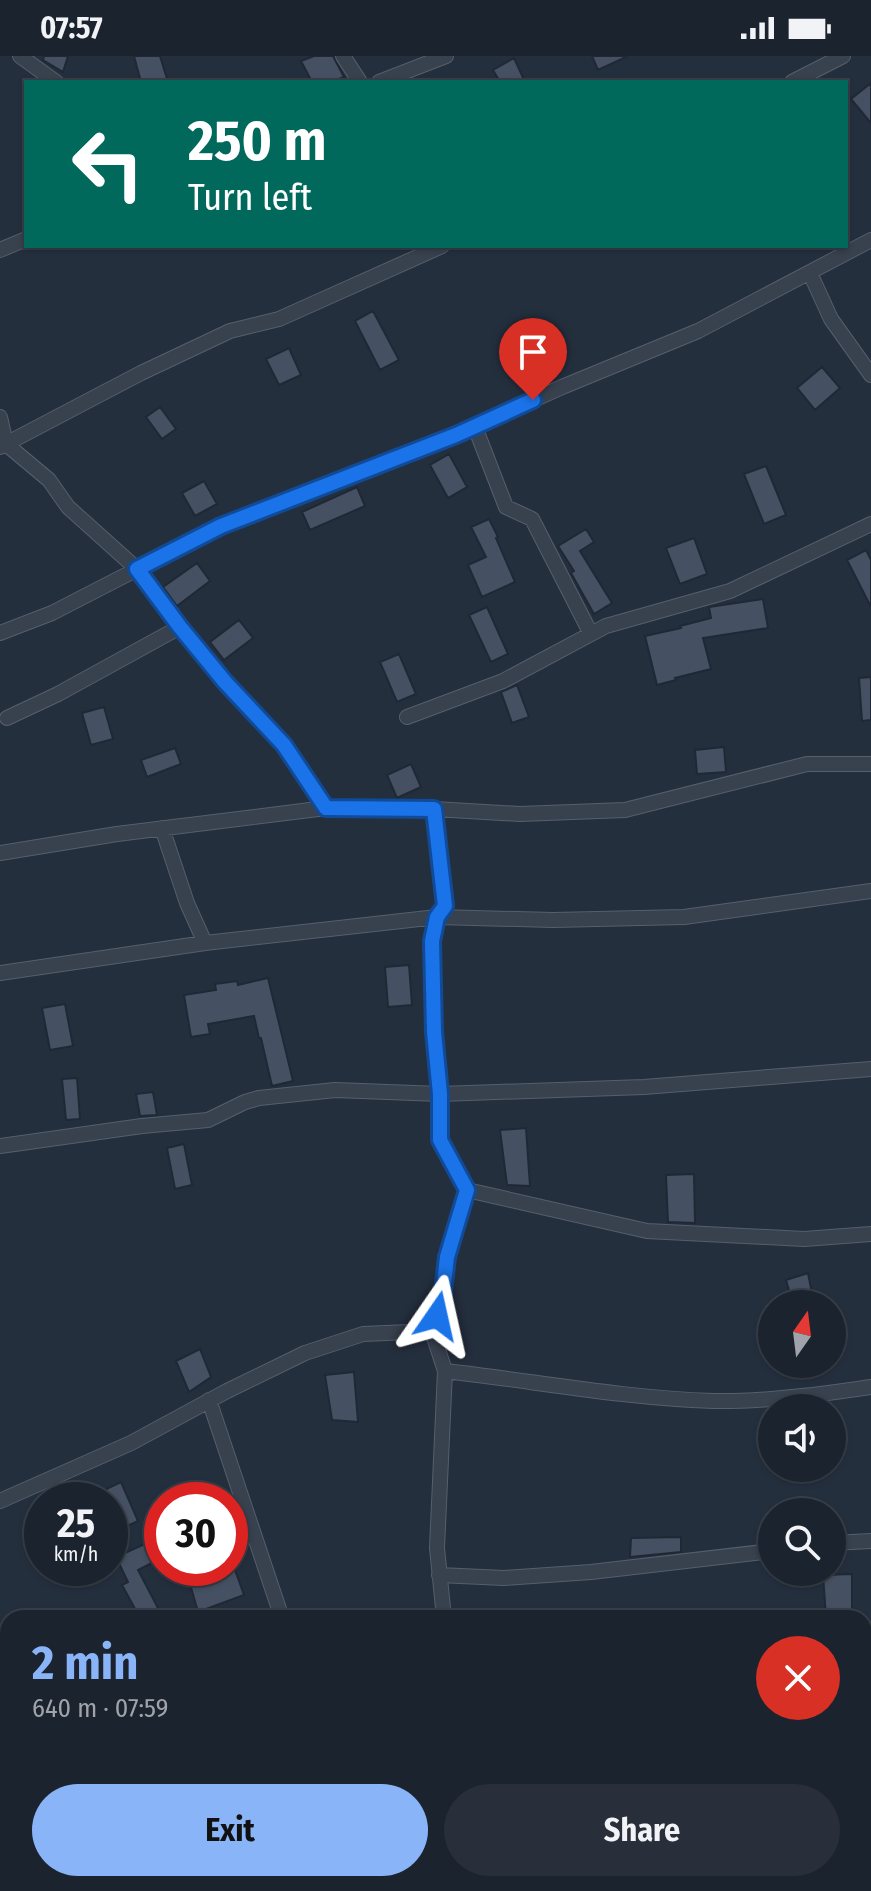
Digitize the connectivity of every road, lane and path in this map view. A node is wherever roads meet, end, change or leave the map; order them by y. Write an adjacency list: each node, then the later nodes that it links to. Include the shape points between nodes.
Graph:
1 (20, 56): 5 (street)
2 (343, 56): 6 (street)
3 (446, 56): 7 (street)
4 (843, 56): 8 (street)
5 (53, 80)
6 (359, 80)
7 (384, 80)
8 (796, 80)
9 (24, 240): 12 (street)
10 (871, 240): 13 (street)
11 (438, 248): 17 (street, via 279,319 230,331)
12 (0, 250)
13 (810, 273): 14 (street, via 831,319); 16 (street, via 698,331)
14 (871, 375)
15 (0, 417): 17 (street)
16 (475, 427): 19 (street, via 221,526); 22 (street, via 506,507 532,519)
17 (3, 446): 19 (street, via 49,480 68,507)
18 (871, 524): 22 (street, via 730,591)
19 (137, 569): 20 (street); 21 (street)
20 (180, 627): 24 (street); 26 (street, via 284,745)
21 (0, 633)
22 (591, 634): 23 (street, via 503,681)
23 (407, 717)
24 (7, 718)
25 (871, 764): 27 (street, via 807,764 625,810 520,814)
26 (326, 808): 27 (street); 28 (street)
27 (434, 809): 31 (street, via 445,906)
28 (162, 828): 29 (street); 32 (street)
29 (0, 853)
30 (871, 891): 31 (street, via 684,917)
31 (437, 917): 32 (street); 35 (street, via 432,941)
32 (205, 943): 33 (street)
33 (0, 973)
34 (871, 1069): 35 (street, via 644,1087)
35 (440, 1094): 36 (street, via 335,1090 259,1098 208,1120); 37 (street, via 440,1140)
36 (0, 1146)
37 (467, 1190): 38 (street, via 647,1231 804,1239); 39 (street)
38 (871, 1234)
39 (432, 1331): 40 (street); 42 (street, via 363,1334 305,1353)
40 (445, 1371): 41 (street, via 714,1401); 47 (street)
41 (871, 1387)
42 (209, 1400): 43 (street, via 131,1443); 48 (street)
43 (0, 1501)
44 (871, 1541): 45 (street)
45 (846, 1542)
46 (758, 1553): 47 (street, via 591,1572 504,1578)
47 (439, 1575): 49 (street)
48 (279, 1610)
49 (443, 1610)

